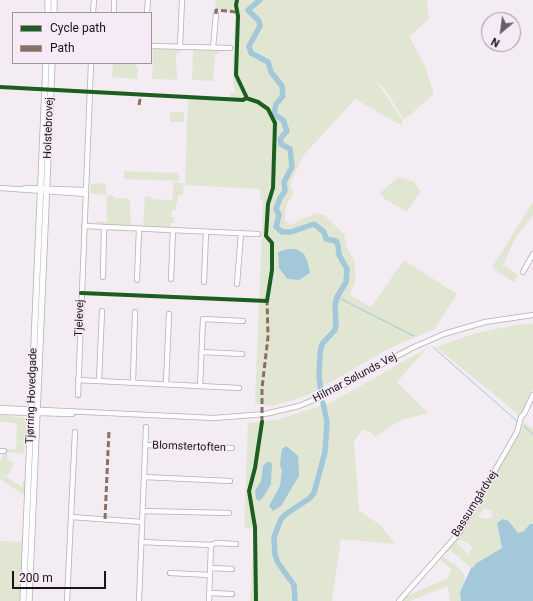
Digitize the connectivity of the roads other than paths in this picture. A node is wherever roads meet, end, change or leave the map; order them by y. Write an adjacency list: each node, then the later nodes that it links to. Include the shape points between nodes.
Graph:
1 (48, 0): 7 (main road)
2 (54, 0): 8 (main road)
3 (94, 0): 9 (street)
4 (114, 0): 10 (street)
5 (148, 0): 11 (street)
6 (182, 0): 14 (street)
7 (48, 12)
8 (54, 12)
9 (93, 12)
10 (114, 12)
11 (147, 12)
12 (216, 14): 15 (street)
13 (152, 46): 14 (street)
14 (180, 47): 15 (street)
15 (213, 48): 16 (street)
16 (230, 48)
17 (46, 64): 21 (main road, Holstebrovej)
18 (52, 64): 21 (main road, Holstebrovej)
19 (91, 64): 22 (street, Tjelevej)
20 (0, 188): 21 (street)
21 (44, 190): 22 (street); 54 (main road, Tjørring Hovedgade)
22 (86, 192): 23 (street, Tjelevej)
23 (84, 226): 24 (street); 44 (street, Tjelevej)
24 (104, 227): 25 (street); 32 (street)
25 (139, 229): 26 (street); 34 (street)
26 (172, 230): 27 (street); 33 (street)
27 (206, 232): 28 (street); 35 (street)
28 (240, 233): 29 (street); 36 (street)
29 (258, 234)
30 (533, 254): 31 (street)
31 (523, 272)
32 (103, 277)
33 (171, 279)
34 (137, 280)
35 (204, 282)
36 (237, 284)
37 (102, 311): 45 (street)
38 (135, 312): 46 (street)
39 (170, 314): 47 (street)
40 (533, 315): 54 (street, Hilmar Sølunds Vej, via 485,322 444,334 412,348 325,395 277,412 224,418)
41 (243, 321): 42 (street, via 203,319)
42 (202, 352): 43 (street); 48 (street)
43 (242, 354)
44 (78, 380): 45 (street); 50 (street, Tjelevej)
45 (99, 381): 46 (street)
46 (133, 383): 47 (street)
47 (166, 384): 48 (street)
48 (200, 386): 49 (street)
49 (239, 388)
50 (78, 395)
51 (533, 395): 79 (street, Bassumgårdvej, via 521,417 517,432 459,533)
52 (0, 408): 54 (street)
53 (0, 412): 54 (street)
54 (34, 412): 74 (main road, Tjørring Hovedgade); 75 (main road, Tjørring Hovedgade)
55 (146, 427): 57 (street, Blomstertoften)
56 (75, 432): 63 (street)
57 (146, 445): 58 (street, Blomstertoften); 59 (street, Blomstertoften)
58 (232, 448)
59 (144, 477): 60 (street); 61 (street, Blomstertoften)
60 (230, 481)
61 (143, 511): 62 (street); 64 (street, Blomstertoften)
62 (229, 513)
63 (71, 517): 64 (street); 76 (street)
64 (142, 522): 65 (street, Blomstertoften)
65 (141, 542): 66 (street); 77 (street, Blomstertoften)
66 (211, 544): 67 (street); 68 (street)
67 (236, 544)
68 (211, 568): 69 (street); 71 (street)
69 (232, 569)
70 (170, 573): 71 (street)
71 (210, 575): 72 (street)
72 (210, 593): 73 (street); 78 (street)
73 (232, 594)
74 (23, 601)
75 (29, 601)
76 (67, 601)
77 (139, 601)
78 (209, 601)
79 (399, 601)

